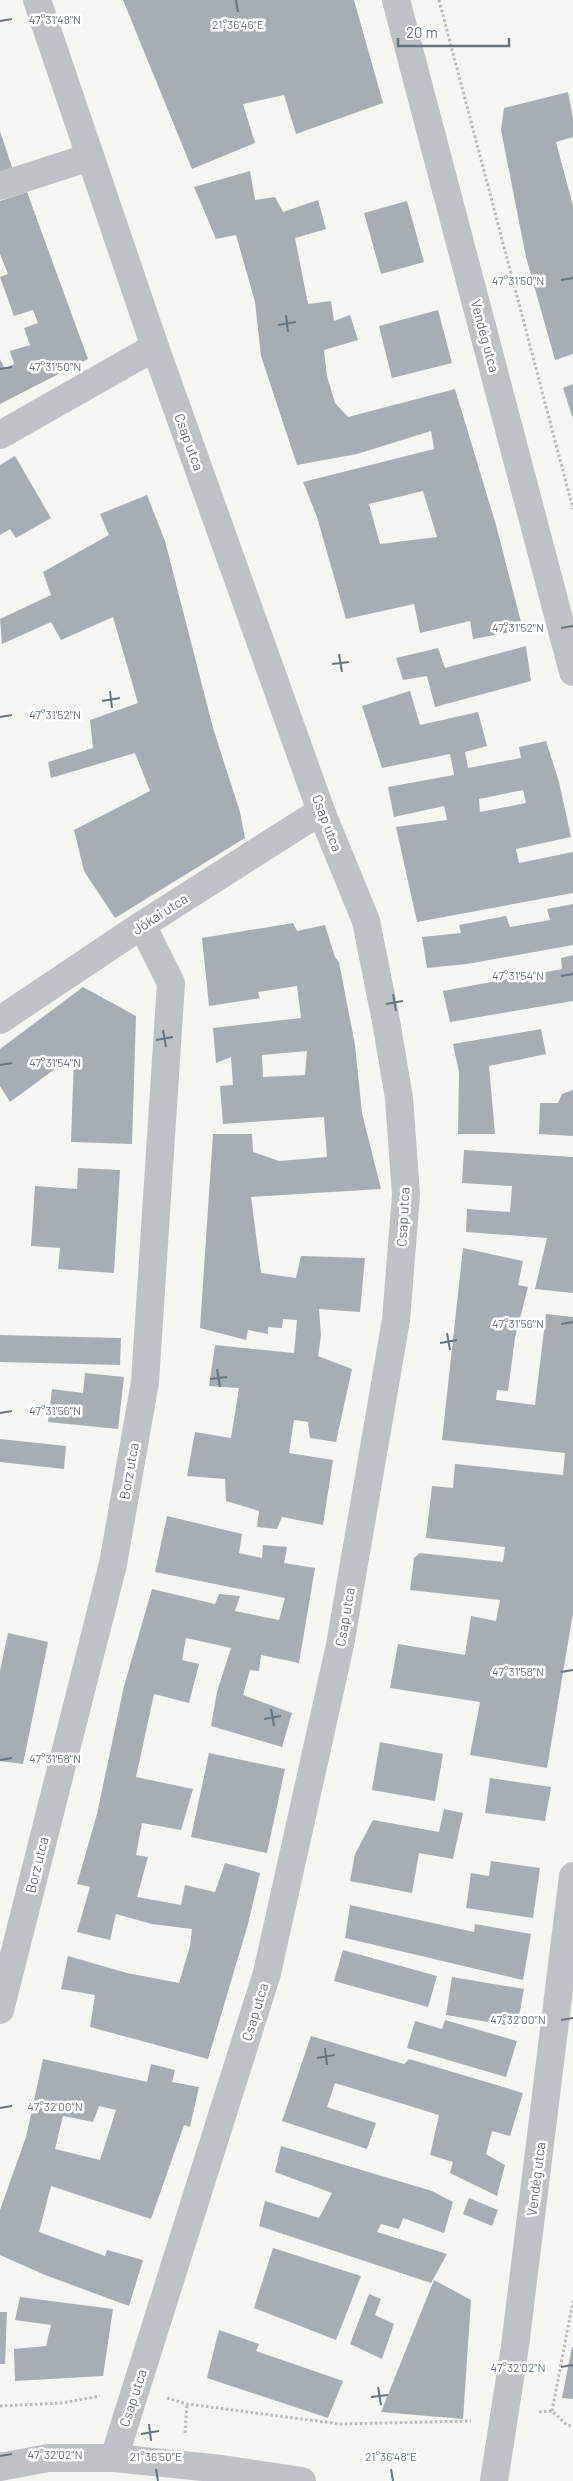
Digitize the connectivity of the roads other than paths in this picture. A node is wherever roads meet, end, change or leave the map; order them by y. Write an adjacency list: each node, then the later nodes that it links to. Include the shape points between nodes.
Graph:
1 (37, 0): 3 (street, Csap utca)
2 (396, 0): 7 (street, Vendég utca)
3 (90, 157): 4 (street); 5 (street, Csap utca)
4 (0, 186)
5 (155, 347): 6 (street); 8 (street, Csap utca)
6 (0, 435)
7 (573, 672)
8 (321, 810): 9 (street, Jókai utca); 13 (street, Csap utca, via 366,921 398,1098 406,1195 396,1320 340,1645 267,1972)
9 (142, 925): 10 (street, Jókai utca); 12 (street, Borz utca, via 171,983 145,1382 113,1564)
10 (0, 1020)
11 (573, 1876): 17 (street, Vendég utca, via 506,2413)
12 (0, 2010)
13 (114, 2458): 15 (street); 16 (street)
14 (0, 2467): 15 (street)
15 (45, 2470)
16 (302, 2481)
17 (494, 2481)

